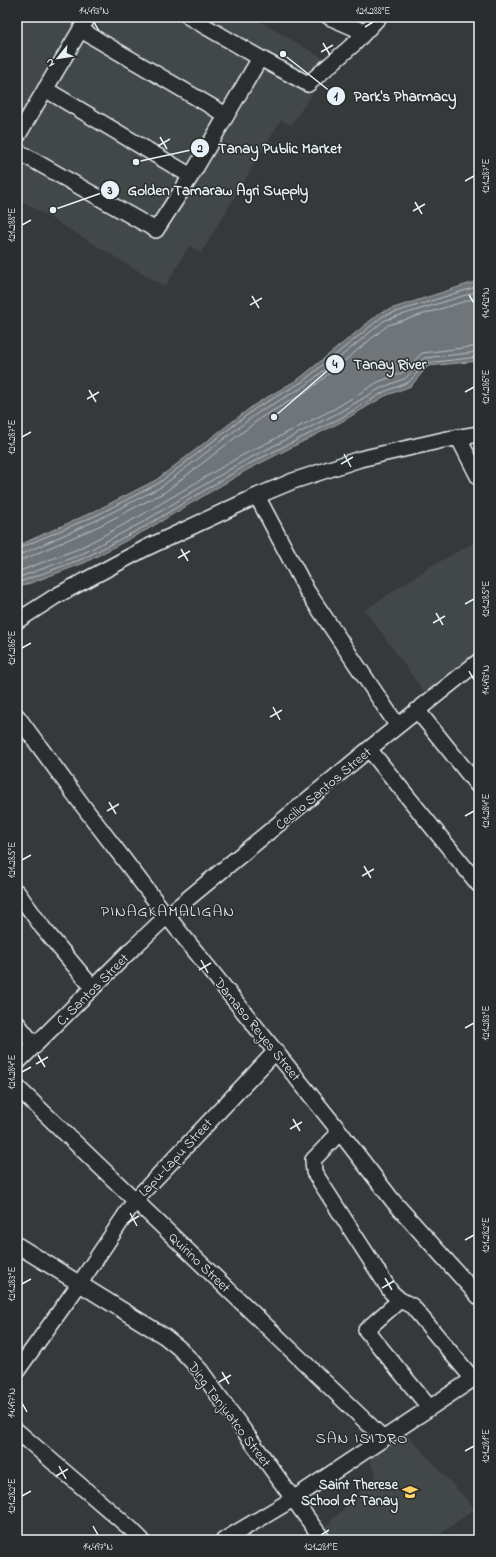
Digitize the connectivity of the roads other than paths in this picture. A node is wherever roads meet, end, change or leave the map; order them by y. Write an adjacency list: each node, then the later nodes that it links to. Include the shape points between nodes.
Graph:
1 (189, 17): 6 (street)
2 (330, 17): 5 (street)
3 (379, 17): 5 (street)
4 (84, 23): 7 (street); 8 (street)
5 (364, 32): 6 (street, via 308,84)
6 (260, 58): 8 (street)
7 (45, 89): 9 (street); 11 (street)
8 (226, 115): 11 (street)
9 (17, 137)
10 (17, 151): 11 (street, via 156,230)
11 (191, 176)
12 (479, 434): 13 (street)
13 (458, 437): 14 (street); 15 (street, via 360,459 306,476)
14 (479, 478)
15 (257, 496): 16 (street, via 146,548 56,596); 20 (street, via 307,591)
16 (17, 621)
17 (479, 661): 18 (street, Cecilio Santos Street)
18 (417, 710): 20 (street, Cecilio Santos Street); 22 (street)
19 (17, 716): 25 (street, Damaso Reyes Street)
20 (397, 726): 21 (street, Cecilio Santos Street)
21 (369, 749): 23 (street); 25 (street, Cecilio Santos Street)
22 (479, 787)
23 (479, 885)
24 (17, 892): 26 (street)
25 (168, 916): 26 (street, C. Santos Street); 29 (street, Damaso Reyes Street)
26 (93, 988): 28 (street, C. Santos Street)
27 (17, 1023): 28 (street)
28 (35, 1046): 30 (street, C. Santos Street)
29 (276, 1050): 32 (street, Damaso Reyes Street); 33 (street, Lapu-Lapu Street)
30 (17, 1063)
31 (17, 1087): 33 (street, Quirino Street)
32 (340, 1132): 36 (street, Damaso Reyes Street, via 393,1201); 37 (street, via 313,1160 314,1172 390,1292)
33 (136, 1199): 35 (street, Lapu-Lapu Street); 42 (street, Quirino Street)
34 (17, 1244): 35 (street, Ding Tanjuatco Street)
35 (80, 1283): 38 (street, Lapu-Lapu Street); 43 (street, Ding Tanjuatco Street, via 179,1348 200,1370)
36 (479, 1297)
37 (400, 1300): 39 (street, via 412,1306); 40 (street, via 366,1330)
38 (17, 1371)
39 (476, 1377): 40 (street)
40 (429, 1407): 42 (street)
41 (17, 1431): 44 (street)
42 (383, 1438): 43 (street)
43 (293, 1499): 45 (street); 46 (street, Ding Tanjuatco Street)
44 (142, 1540)
45 (224, 1540)
46 (323, 1540)

